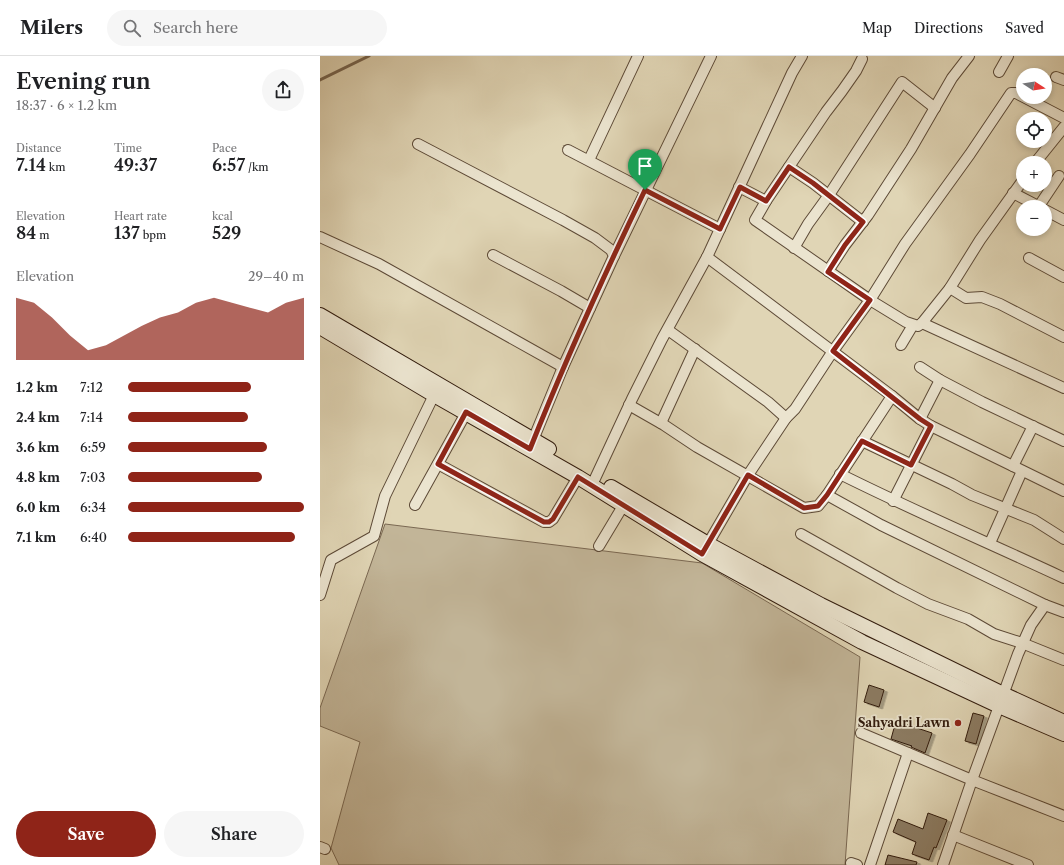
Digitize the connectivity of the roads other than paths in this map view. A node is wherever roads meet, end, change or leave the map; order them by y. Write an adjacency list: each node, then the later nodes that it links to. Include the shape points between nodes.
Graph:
1 (638, 56): 14 (street)
2 (710, 56): 19 (street)
3 (802, 56): 17 (street)
4 (969, 56): 8 (street)
5 (1008, 56): 7 (street)
6 (862, 59): 15 (street)
7 (999, 72)
8 (934, 108): 21 (street, via 902,82); 27 (street, via 911,149)
9 (1064, 118): 38 (street, via 1011,93 905,244)
10 (1064, 127): 13 (street)
11 (418, 144): 32 (street, via 582,230 611,250)
12 (568, 150): 14 (street)
13 (1041, 156)
14 (589, 160): 19 (street)
15 (789, 167): 21 (street); 24 (street)
16 (1059, 176): 23 (street)
17 (740, 187): 24 (street); 28 (street)
18 (1016, 189): 20 (street)
19 (645, 190): 28 (street); 32 (street)
20 (1013, 193): 22 (street); 37 (street)
21 (828, 195): 27 (street); 30 (street)
22 (1026, 200)
23 (1046, 200)
24 (766, 201): 30 (street, via 755,220)
25 (1052, 214): 26 (street)
26 (1064, 220)
27 (863, 222): 35 (street)
28 (720, 229): 33 (street)
29 (320, 237): 48 (street, via 379,264)
30 (794, 248): 35 (street)
31 (492, 255): 39 (street)
32 (614, 256): 39 (street)
33 (707, 257): 43 (street); 47 (street)
34 (1029, 258): 36 (street)
35 (828, 272): 38 (street)
36 (1064, 277)
37 (950, 288): 41 (street); 44 (street, via 966,298 982,298 1000,304)
38 (870, 300): 41 (street); 47 (street)
39 (590, 308): 48 (street)
40 (320, 315): 63 (street)
41 (918, 324): 45 (street); 51 (street)
42 (320, 327): 52 (street)
43 (668, 330): 46 (street); 54 (street)
44 (1064, 337)
45 (901, 345)
46 (695, 349): 56 (street); 58 (street)
47 (833, 351): 53 (street); 56 (street, via 796,409)
48 (563, 367): 63 (street)
49 (920, 367): 50 (street)
50 (940, 380): 57 (street); 60 (street)
51 (1064, 388)
52 (434, 395): 55 (street); 83 (street, via 384,496 374,536 331,560)
53 (892, 396): 57 (street); 61 (street)
54 (629, 405): 58 (street); 70 (street)
55 (466, 412): 63 (street); 64 (street)
56 (786, 418): 68 (street)
57 (920, 419): 59 (street)
58 (661, 423): 68 (street, via 697,447)
59 (931, 426): 65 (street); 66 (street)
60 (1033, 426): 62 (street); 66 (street)
61 (862, 441): 65 (street); 67 (street)
62 (1064, 441)
63 (531, 444): 69 (street); 70 (street)
64 (438, 464): 69 (street, via 544,522 553,519); 74 (street)
65 (911, 465): 73 (street); 76 (street)
66 (1017, 469): 71 (street); 76 (street)
67 (840, 474): 72 (street); 73 (street)
68 (748, 475): 72 (street, via 804,508 818,506); 81 (street)
69 (578, 477): 70 (street)
70 (594, 482): 75 (street); 81 (street)
71 (1064, 492)
72 (827, 495): 84 (street, via 881,525)
73 (893, 501): 79 (street)
74 (415, 505)
75 (623, 506): 80 (street); 81 (street)
76 (1006, 509): 78 (street, via 1034,520); 79 (street)
77 (801, 534): 86 (street, via 928,604 994,634)
78 (1064, 539)
79 (990, 543): 82 (street)
80 (599, 546)
81 (705, 549): 88 (street, via 862,642)
82 (1064, 578)
83 (320, 595)
84 (1045, 604): 85 (street); 86 (street)
85 (1064, 612)
86 (1022, 643): 87 (street); 88 (street)
87 (1064, 660)
88 (1001, 700): 89 (street); 91 (street); 93 (street)
89 (1064, 722)
90 (861, 733): 92 (street)
91 (1064, 734)
92 (908, 753): 93 (street); 96 (street)
93 (972, 780): 94 (street); 95 (street)
94 (1064, 816)
95 (953, 835): 97 (street); 98 (street)
96 (870, 865)
97 (943, 865)
98 (1028, 865)

